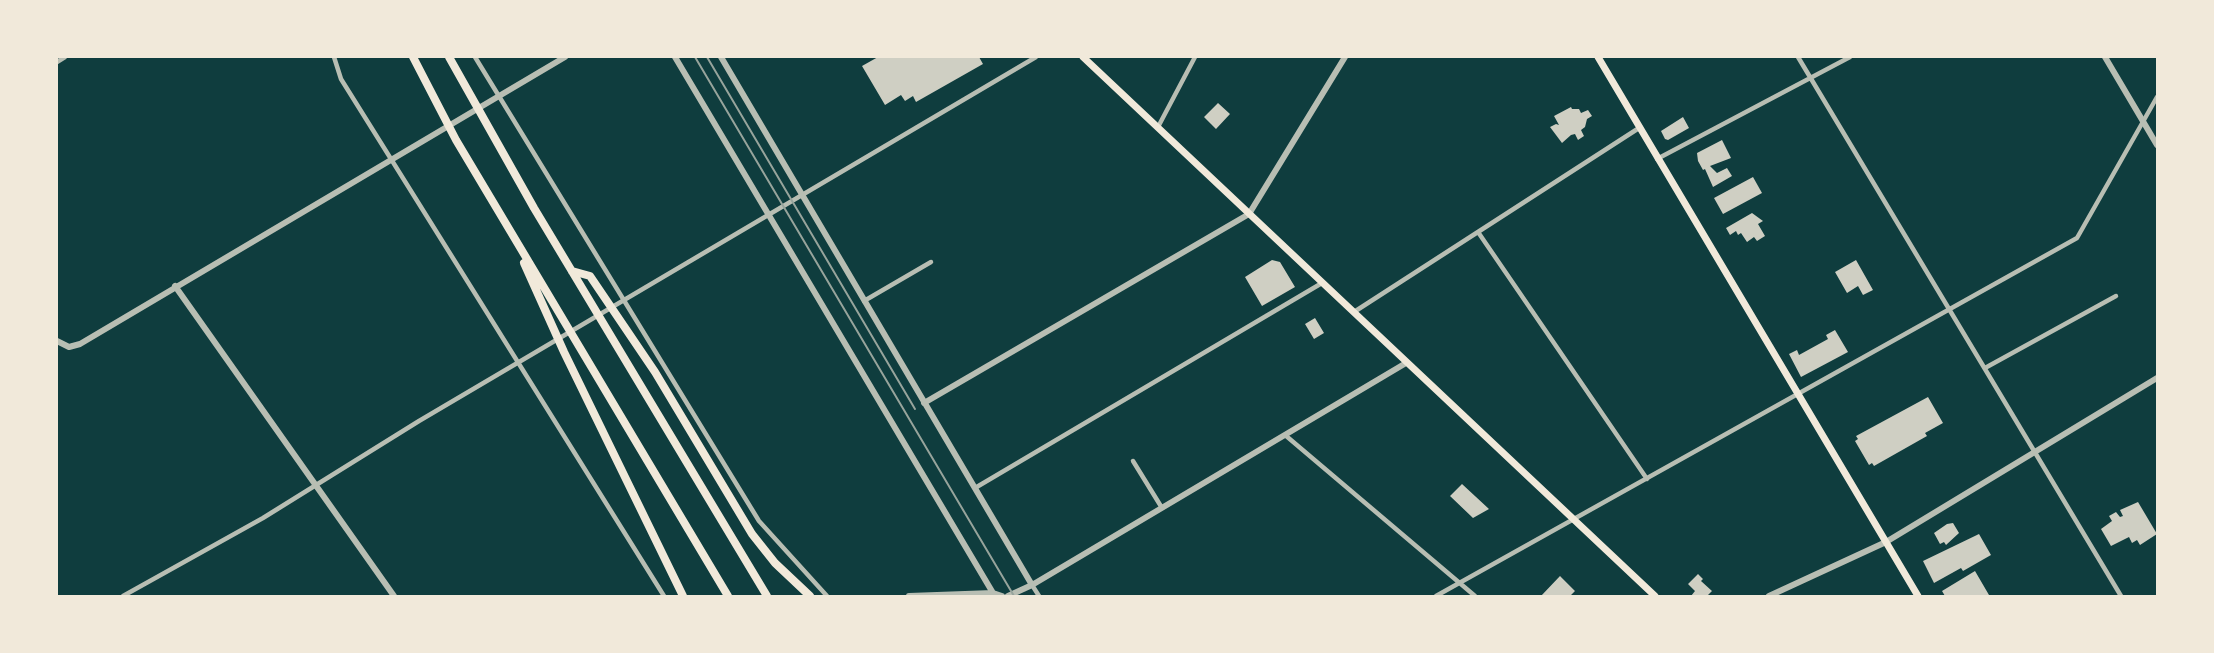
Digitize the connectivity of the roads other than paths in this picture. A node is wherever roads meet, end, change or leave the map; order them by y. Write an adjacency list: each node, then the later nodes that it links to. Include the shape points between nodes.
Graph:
1 (65, 57): 17 (street)
2 (334, 57): 26 (street, via 341,79)
3 (413, 57): 30 (highway)
4 (449, 57): 33 (highway)
5 (475, 57): 19 (street)
6 (565, 57): 19 (street)
7 (675, 57): 29 (street)
8 (721, 57): 27 (street)
9 (1036, 57): 27 (street)
10 (1083, 57): 22 (main road)
11 (1195, 57): 22 (street)
12 (1345, 57): 28 (street)
13 (1598, 57): 23 (main road)
14 (1798, 57): 18 (street)
15 (1850, 57): 18 (street)
16 (2105, 57): 21 (street)
17 (57, 62)
18 (1811, 78): 25 (street); 39 (street)
19 (497, 97): 26 (street); 37 (street)
20 (2157, 97): 21 (street)
21 (2143, 123): 24 (street); 39 (street, via 2078,238)
22 (1158, 127): 28 (main road)
23 (1639, 128): 25 (main road); 31 (street)
24 (2157, 145)
25 (1657, 159): 46 (main road)
26 (392, 161): 35 (street); 42 (street)
27 (802, 196): 29 (street); 38 (street)
28 (1249, 214): 34 (main road); 47 (street)
29 (768, 215): 37 (street); 59 (street)
30 (511, 232): 63 (highway, via 564,352); 64 (highway)
31 (1479, 232): 40 (street); 51 (street)
32 (931, 262): 38 (street)
33 (572, 271): 65 (highway); 66 (highway, via 590,276 655,372 752,534)
34 (1322, 283): 40 (main road); 53 (street)
35 (175, 286): 41 (street, via 80,344 69,347); 52 (street)
36 (2116, 296): 44 (street)
37 (624, 301): 42 (street); 67 (street, via 759,521)
38 (864, 301): 47 (street)
39 (1951, 310): 44 (street); 46 (street)
40 (1353, 312): 43 (main road)
41 (57, 341)
42 (518, 363): 52 (street); 62 (street)
43 (1406, 363): 48 (street); 55 (main road)
44 (1985, 368): 49 (street)
45 (2157, 378): 49 (street)
46 (1797, 394): 51 (street); 56 (main road)
47 (924, 403): 53 (street)
48 (1285, 435): 54 (street); 57 (street)
49 (2035, 452): 56 (street); 77 (street)
50 (1133, 461): 54 (street)
51 (1647, 479): 55 (street)
52 (315, 484): 60 (street, via 254,524); 61 (street)
53 (975, 488): 58 (street)
54 (1162, 508): 58 (street)
55 (1574, 518): 57 (street); 74 (main road)
56 (1886, 542): 75 (street); 76 (main road)
57 (1459, 583): 72 (street); 73 (street)
58 (1032, 585): 70 (street); 71 (street)
59 (994, 595): 68 (street); 69 (street)
60 (123, 596)
61 (394, 596)
62 (664, 596)
63 (683, 596)
64 (728, 596)
65 (767, 596)
66 (810, 596)
67 (827, 596)
68 (909, 596)
69 (1002, 596)
70 (1008, 596)
71 (1039, 596)
72 (1436, 596)
73 (1475, 596)
74 (1655, 596)
75 (1769, 596)
76 (1918, 596)
77 (2121, 596)

